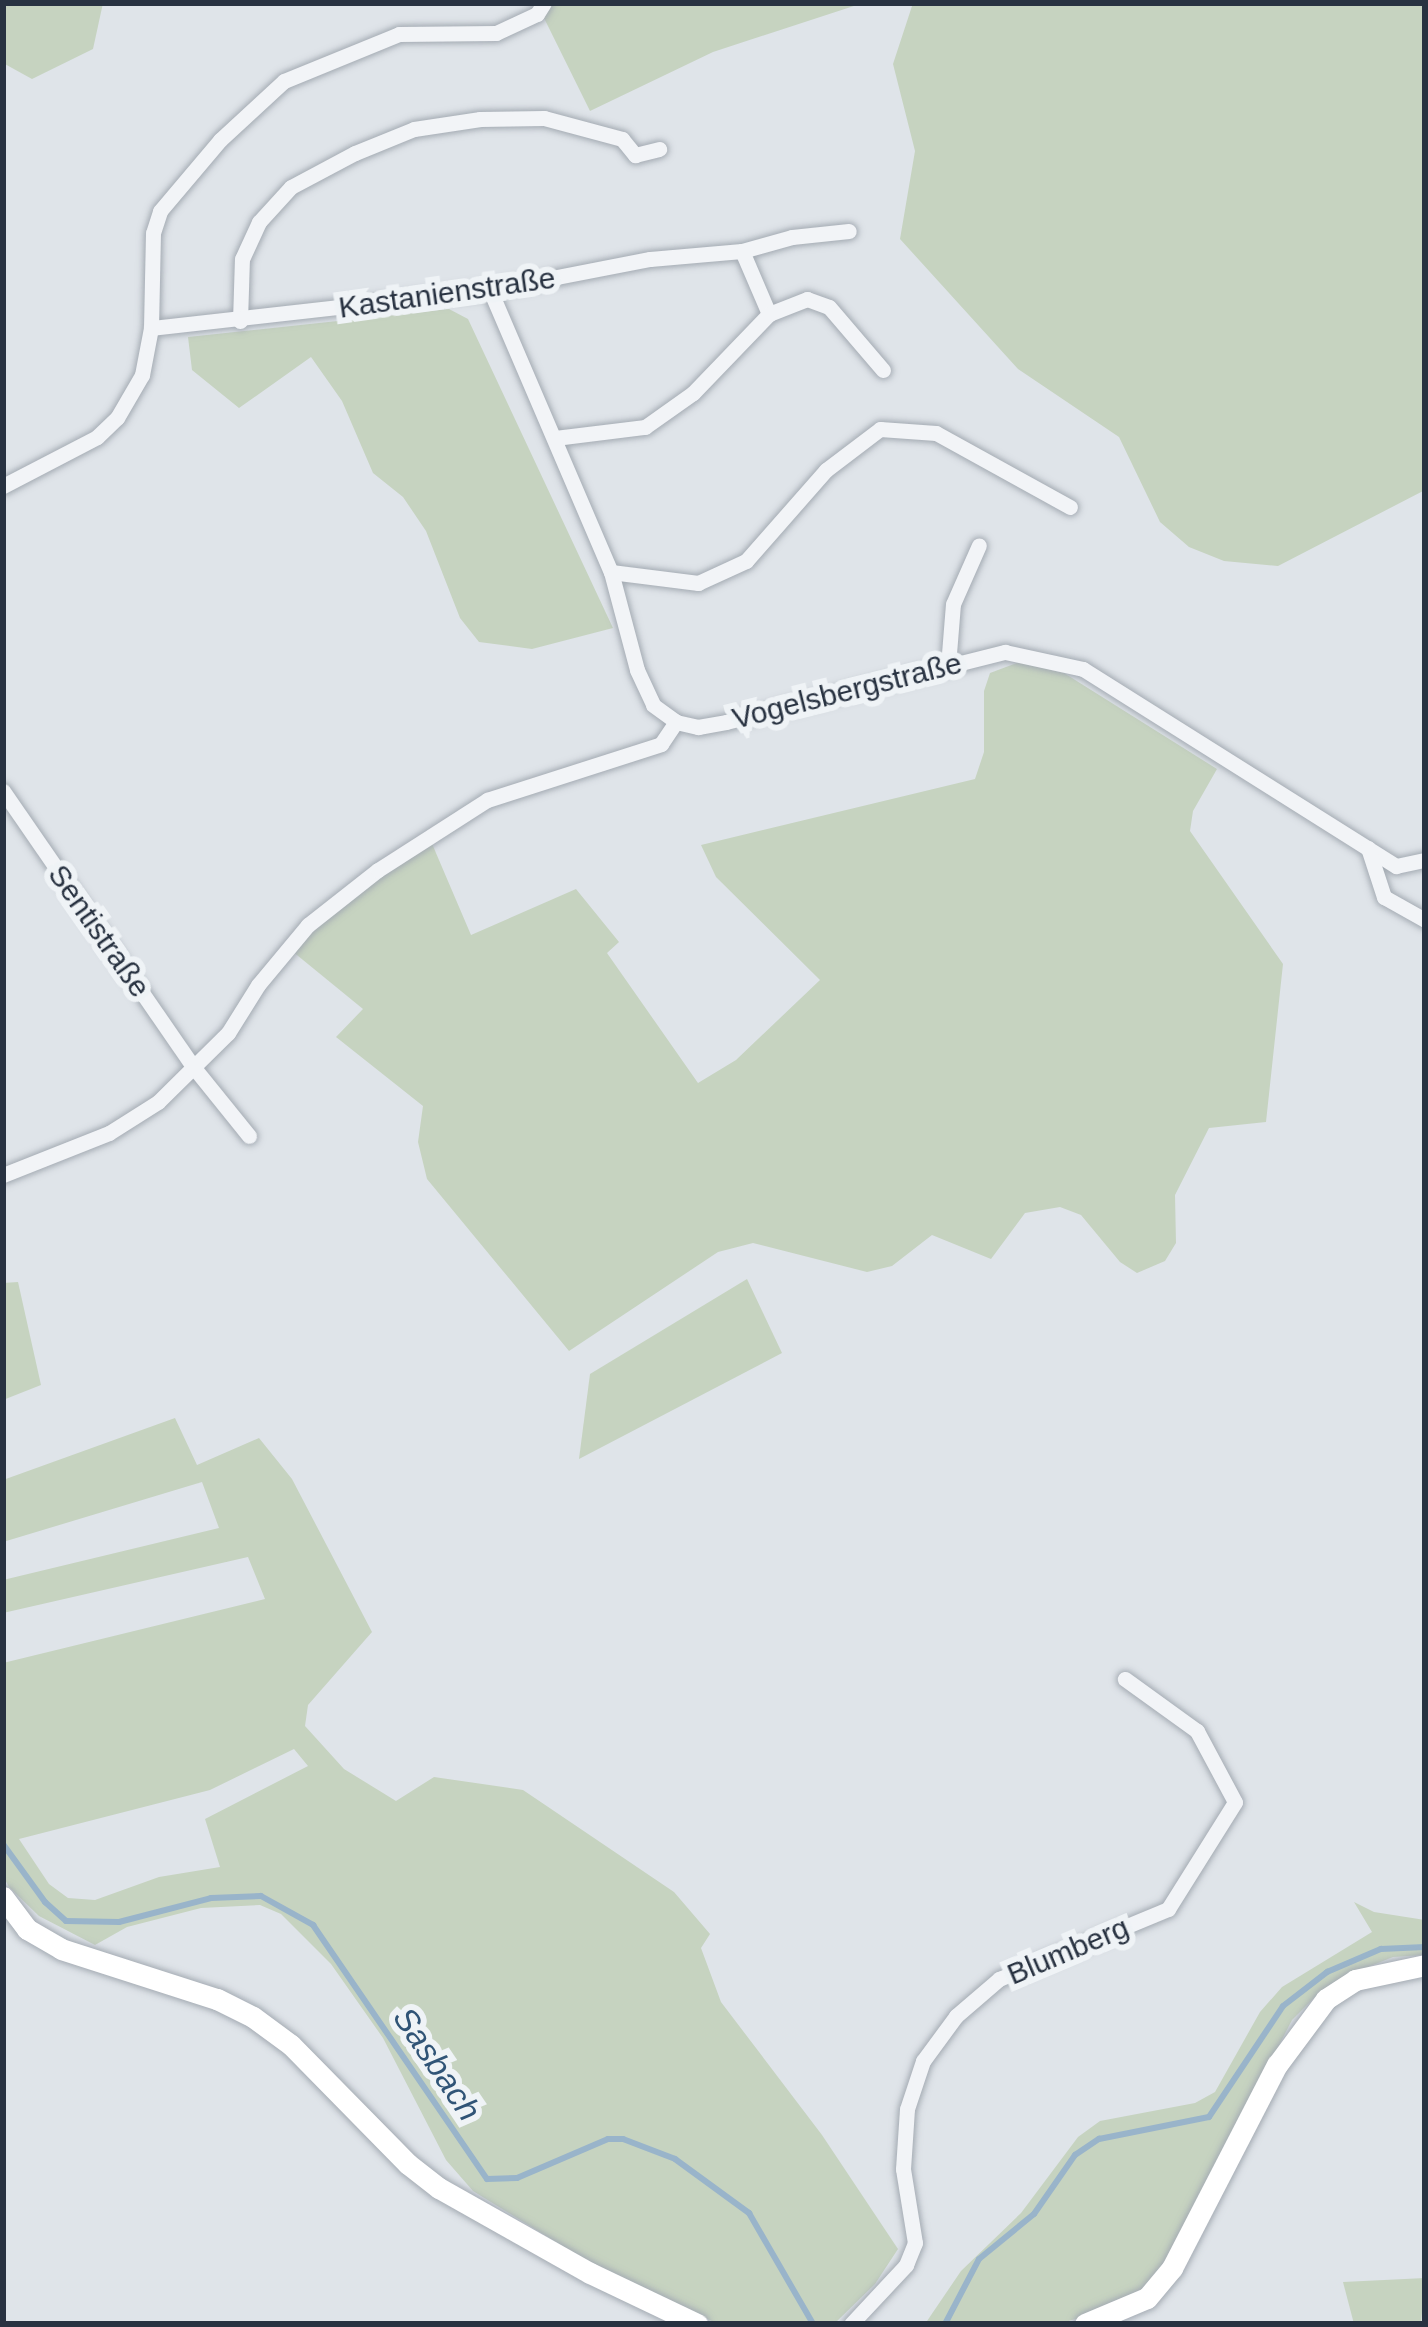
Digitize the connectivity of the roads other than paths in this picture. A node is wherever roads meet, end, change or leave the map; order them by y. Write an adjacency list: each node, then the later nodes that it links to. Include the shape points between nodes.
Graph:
1 (544, 3): 8 (street, via 496,33 399,34 284,81 160,211)
2 (659, 149): 7 (street, via 635,155 622,139 544,118 501,118 415,129 355,153 291,187 259,222 242,259)
3 (849, 231): 4 (street, Kastanienstraße)
4 (742, 251): 5 (street, Kastanienstraße, via 650,259); 6 (street)
5 (490, 290): 7 (street, Kastanienstraße); 10 (street)
6 (769, 314): 9 (street, via 807,299 829,307); 10 (street, via 693,392 645,427)
7 (240, 321): 8 (street, Kastanienstraße)
8 (151, 328): 11 (street, via 142,375 117,418 97,437)
9 (883, 370)
10 (555, 438): 14 (street)
11 (3, 486)
12 (1070, 507): 14 (street, via 936,433 880,429 826,470 746,561 698,583)
13 (980, 544): 15 (street, via 953,604)
14 (611, 572): 16 (street, via 652,705)
15 (948, 666): 16 (street, Vogelsbergstraße, via 698,728); 18 (street, Vogelsbergstraße, via 1005,652 1083,668)
16 (676, 722): 21 (street, via 662,744 487,800 378,870 308,925)
17 (3, 791): 21 (street, Sentistraße)
18 (1368, 848): 19 (street, via 1396,866); 20 (street, via 1384,897)
19 (1425, 860)
20 (1425, 920)
21 (195, 1070): 22 (street, Sentistraße); 23 (street, via 109,1133)
22 (250, 1136)
23 (3, 1175)
24 (1125, 1679): 28 (street, Blumberg, via 1197,1731 1235,1802 1168,1909 999,1979 956,2016 907,2109 903,2170 914,2243 906,2265)
25 (3, 1898): 27 (main road, via 27,1929 61,1949 253,2017 439,2188)
26 (1425, 1965): 29 (main road, via 1354,1980 1326,1999 1277,2065 1172,2268 1147,2298)
27 (697, 2324)
28 (851, 2324)
29 (1084, 2324)

